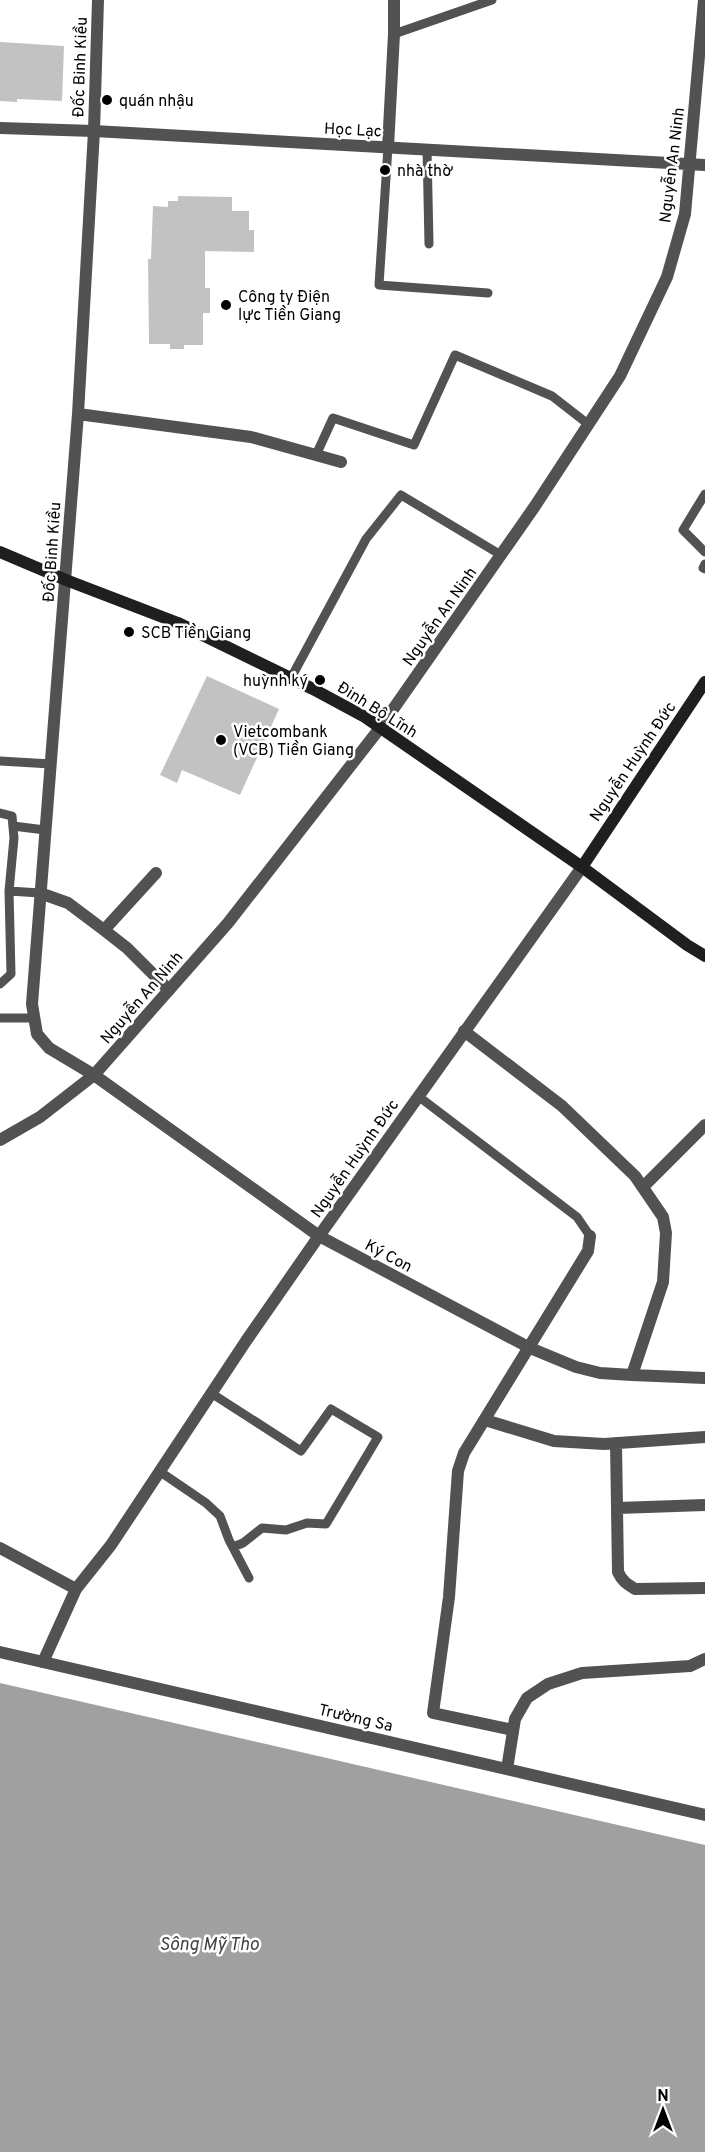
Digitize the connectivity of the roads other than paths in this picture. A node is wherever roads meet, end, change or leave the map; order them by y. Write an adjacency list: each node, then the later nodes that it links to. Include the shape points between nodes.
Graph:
1 (98, 0): 8 (street, Đốc Binh Kiều)
2 (394, 0): 5 (street)
3 (492, 0): 5 (lane)
4 (704, 0): 6 (street, Nguyễn An Ninh)
5 (394, 34): 9 (street)
6 (702, 64): 11 (street, Nguyễn An Ninh)
7 (0, 128): 8 (street, Học Lạc)
8 (94, 131): 9 (street, Học Lạc); 15 (street, Đốc Binh Kiều)
9 (388, 147): 10 (street, Học Lạc); 14 (lane, via 379,285)
10 (427, 149): 11 (street, Học Lạc); 13 (lane)
11 (690, 164): 12 (street, Học Lạc); 16 (street, Nguyễn An Ninh, via 686,214 667,277 620,376)
12 (705, 165)
13 (429, 244)
14 (488, 293)
15 (78, 414): 17 (street, via 251,437); 25 (street, Đốc Binh Kiều)
16 (588, 424): 17 (lane, via 552,396 455,355 414,445 333,418); 22 (street, Nguyễn An Ninh)
17 (316, 455): 18 (street)
18 (341, 462)
19 (705, 494): 21 (lane, via 684,530)
20 (0, 552): 25 (main road, Đinh Bộ Lĩnh)
21 (705, 552)
22 (501, 555): 26 (lane, via 401,495 366,539); 28 (street, Nguyễn An Ninh)
23 (705, 564): 24 (lane)
24 (705, 569)
25 (66, 580): 26 (main road, Đinh Bộ Lĩnh, via 178,623); 30 (street, Đốc Binh Kiều)
26 (291, 678): 28 (main road, Đinh Bộ Lĩnh)
27 (705, 682): 34 (main road, Nguyễn Huỳnh Đức)
28 (381, 728): 34 (main road, Đinh Bộ Lĩnh); 41 (street, Nguyễn An Ninh, via 228,923)
29 (0, 761): 30 (lane)
30 (51, 764): 33 (street, Đốc Binh Kiều)
31 (0, 813): 32 (lane, via 12,816)
32 (13, 826): 33 (lane); 36 (lane)
33 (45, 830): 37 (street, Đốc Binh Kiều)
34 (582, 867): 39 (main road, Đinh Bộ Lĩnh); 44 (street, Nguyễn Huỳnh Đức)
35 (156, 873): 38 (street)
36 (9, 891): 37 (lane); 40 (lane, via 10,974)
37 (40, 893): 38 (street, via 68,903); 43 (street, Đốc Binh Kiều)
38 (104, 930): 41 (street, via 128,948)
39 (705, 956)
40 (0, 984)
41 (169, 990): 45 (street, Nguyễn An Ninh)
42 (0, 1018): 43 (lane)
43 (34, 1018): 45 (street, Đốc Binh Kiều, via 37,1034 49,1048)
44 (464, 1031): 46 (street, Nguyễn Huỳnh Đức); 49 (street, via 562,1106)
45 (94, 1075): 48 (street, Nguyễn An Ninh, via 40,1117); 50 (street, Ký Con)
46 (418, 1096): 50 (street, Nguyễn Huỳnh Đức); 51 (lane, via 577,1217)
47 (705, 1125): 49 (street)
48 (0, 1140)
49 (644, 1187): 53 (street, via 663,1217 663,1282)
50 (319, 1236): 52 (street, Ký Con); 55 (street, Nguyễn Huỳnh Đức)
51 (590, 1236): 52 (street, via 588,1251)
52 (530, 1348): 53 (street, Ký Con, via 600,1373); 56 (street)
53 (632, 1376): 54 (street, Ký Con)
54 (705, 1378)
55 (211, 1394): 59 (street, Nguyễn Huỳnh Đức); 62 (lane, via 301,1451 331,1409 378,1437 326,1524 307,1523 285,1530 262,1528)
56 (485, 1420): 58 (street, via 554,1441); 70 (street, via 464,1453 458,1471 448,1597 433,1713)
57 (705, 1437): 58 (street)
58 (616, 1443): 61 (street)
59 (159, 1472): 62 (lane, via 220,1516); 66 (street, Nguyễn Huỳnh Đức, via 111,1545)
60 (705, 1505): 61 (street)
61 (618, 1508): 65 (street, via 618,1572 626,1584 635,1589)
62 (233, 1547): 64 (lane)
63 (0, 1548): 66 (street)
64 (249, 1578)
65 (705, 1588)
66 (76, 1589): 69 (street, Nguyễn Huỳnh Đức)
67 (0, 1652): 69 (street, Trường Sa)
68 (705, 1659): 70 (street, via 690,1666 582,1672 548,1684 527,1698)
69 (43, 1662): 71 (street, Trường Sa)
70 (513, 1730): 71 (street)
71 (507, 1769): 72 (street, Trường Sa)
72 (705, 1815)

